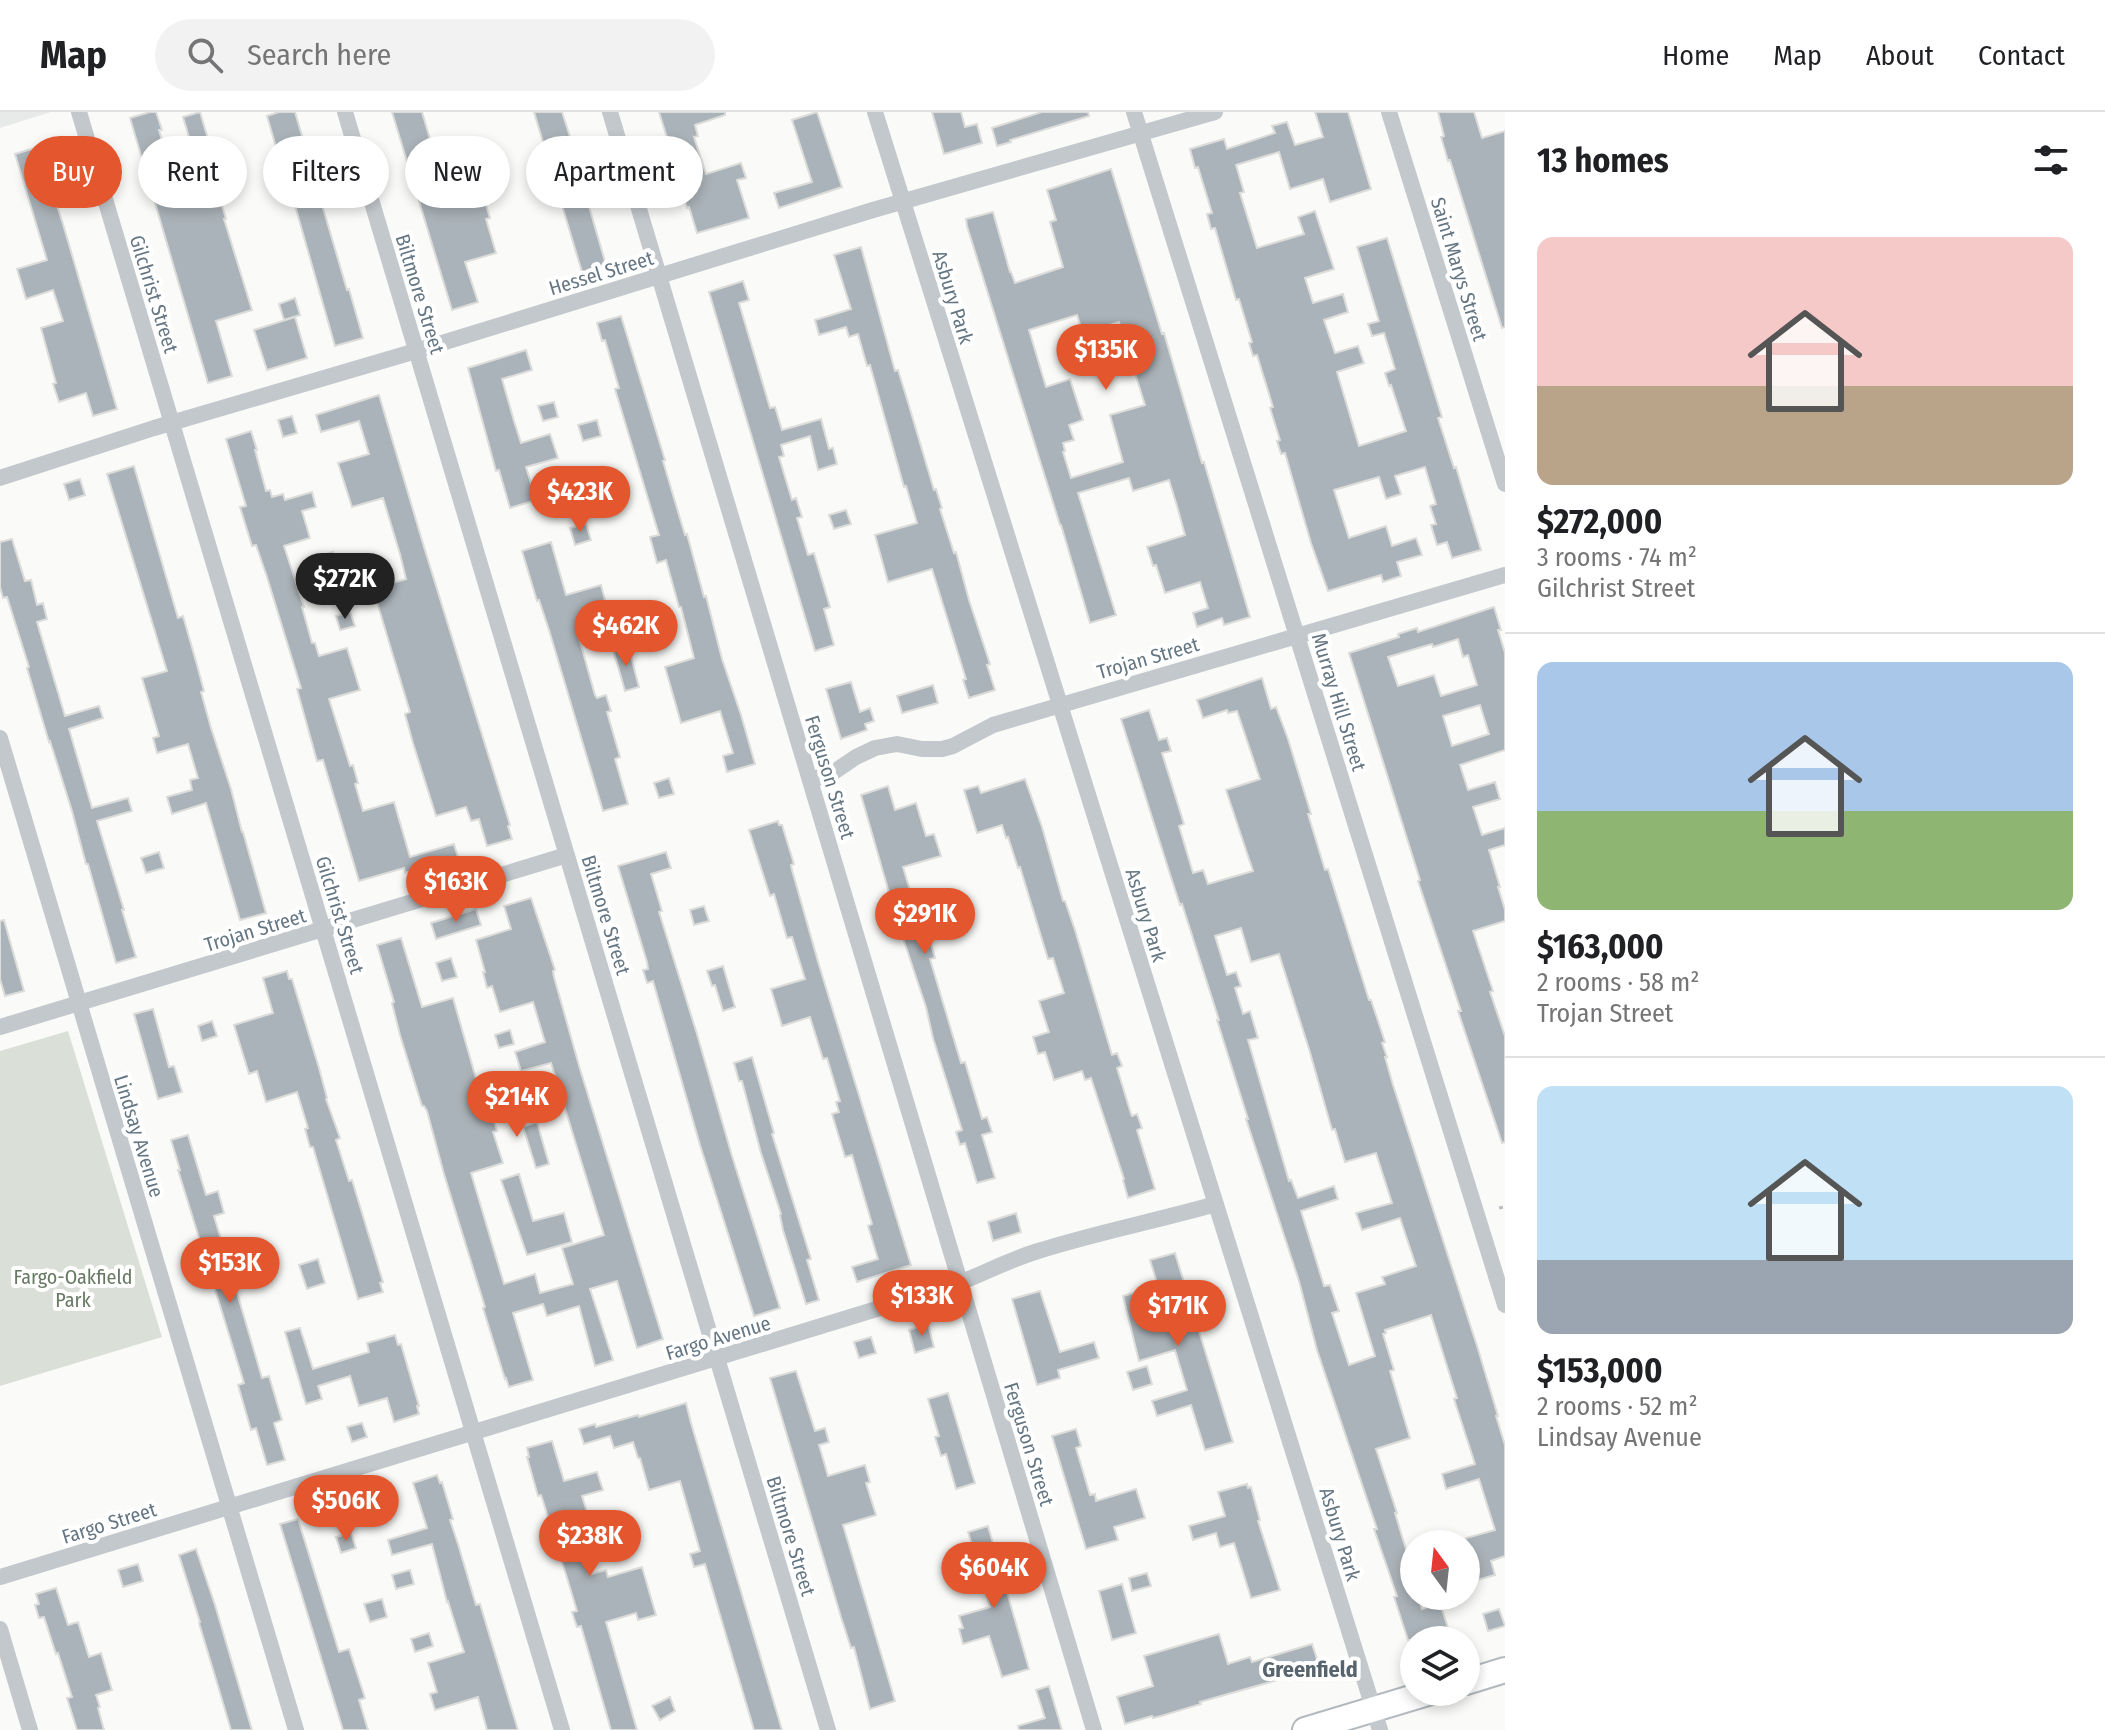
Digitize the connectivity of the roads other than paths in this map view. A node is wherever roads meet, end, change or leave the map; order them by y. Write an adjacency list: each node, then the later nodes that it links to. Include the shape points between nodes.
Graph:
1 (79, 112): 12 (street, Gilchrist Street)
2 (345, 112): 11 (street, Biltmore Street)
3 (610, 112): 10 (street, Ferguson Street)
4 (875, 112): 9 (street, Asbury Park)
5 (1134, 112): 8 (street, Murray Hill Street)
6 (1215, 112): 8 (street, Hessel Street)
7 (1389, 112): 14 (street, Saint Marys Street)
8 (1141, 134): 9 (street, Hessel Street); 16 (street, Murray Hill Street)
9 (903, 202): 10 (street, Hessel Street); 17 (street, Asbury Park)
10 (659, 276): 11 (street, Hessel Street); 19 (street, Ferguson Street)
11 (416, 351): 12 (street, Hessel Street); 20 (street, Biltmore Street)
12 (172, 423): 13 (street, Hessel Street); 21 (street, Gilchrist Street)
13 (0, 478)
14 (1505, 484)
15 (1505, 575): 16 (street, Trojan Street)
16 (1297, 635): 17 (street, Trojan Street); 26 (street, Murray Hill Street)
17 (1060, 704): 19 (street, Trojan Street, via 993,725 942,749 897,744 875,748); 24 (street, Asbury Park)
18 (0, 738): 22 (street, Lindsay Avenue)
19 (810, 780): 25 (street, Ferguson Street)
20 (567, 855): 21 (street, Trojan Street); 27 (street, Biltmore Street)
21 (323, 930): 22 (street, Trojan Street); 28 (street, Gilchrist Street)
22 (79, 1004): 23 (street, Trojan Street); 29 (street, Lindsay Avenue)
23 (0, 1027)
24 (1216, 1204): 25 (street, Fargo Avenue, via 1070,1241); 35 (street, Asbury Park)
25 (960, 1284): 27 (street, Fargo Avenue); 40 (street, Ferguson Street)
26 (1505, 1305)
27 (718, 1359): 28 (street, Fargo Avenue); 39 (street, Biltmore Street)
28 (474, 1433): 29 (street, Fargo Avenue); 38 (street, Gilchrist Street)
29 (230, 1507): 30 (street, Fargo Street); 37 (street, Lindsay Avenue)
30 (0, 1577)
31 (0, 1629): 36 (street)
32 (1505, 1670): 33 (street)
33 (1480, 1678)
34 (1404, 1706): 35 (street)
35 (1377, 1720): 41 (street)
36 (30, 1730)
37 (296, 1730)
38 (562, 1730)
39 (828, 1730)
40 (1094, 1730)
41 (1305, 1730)

